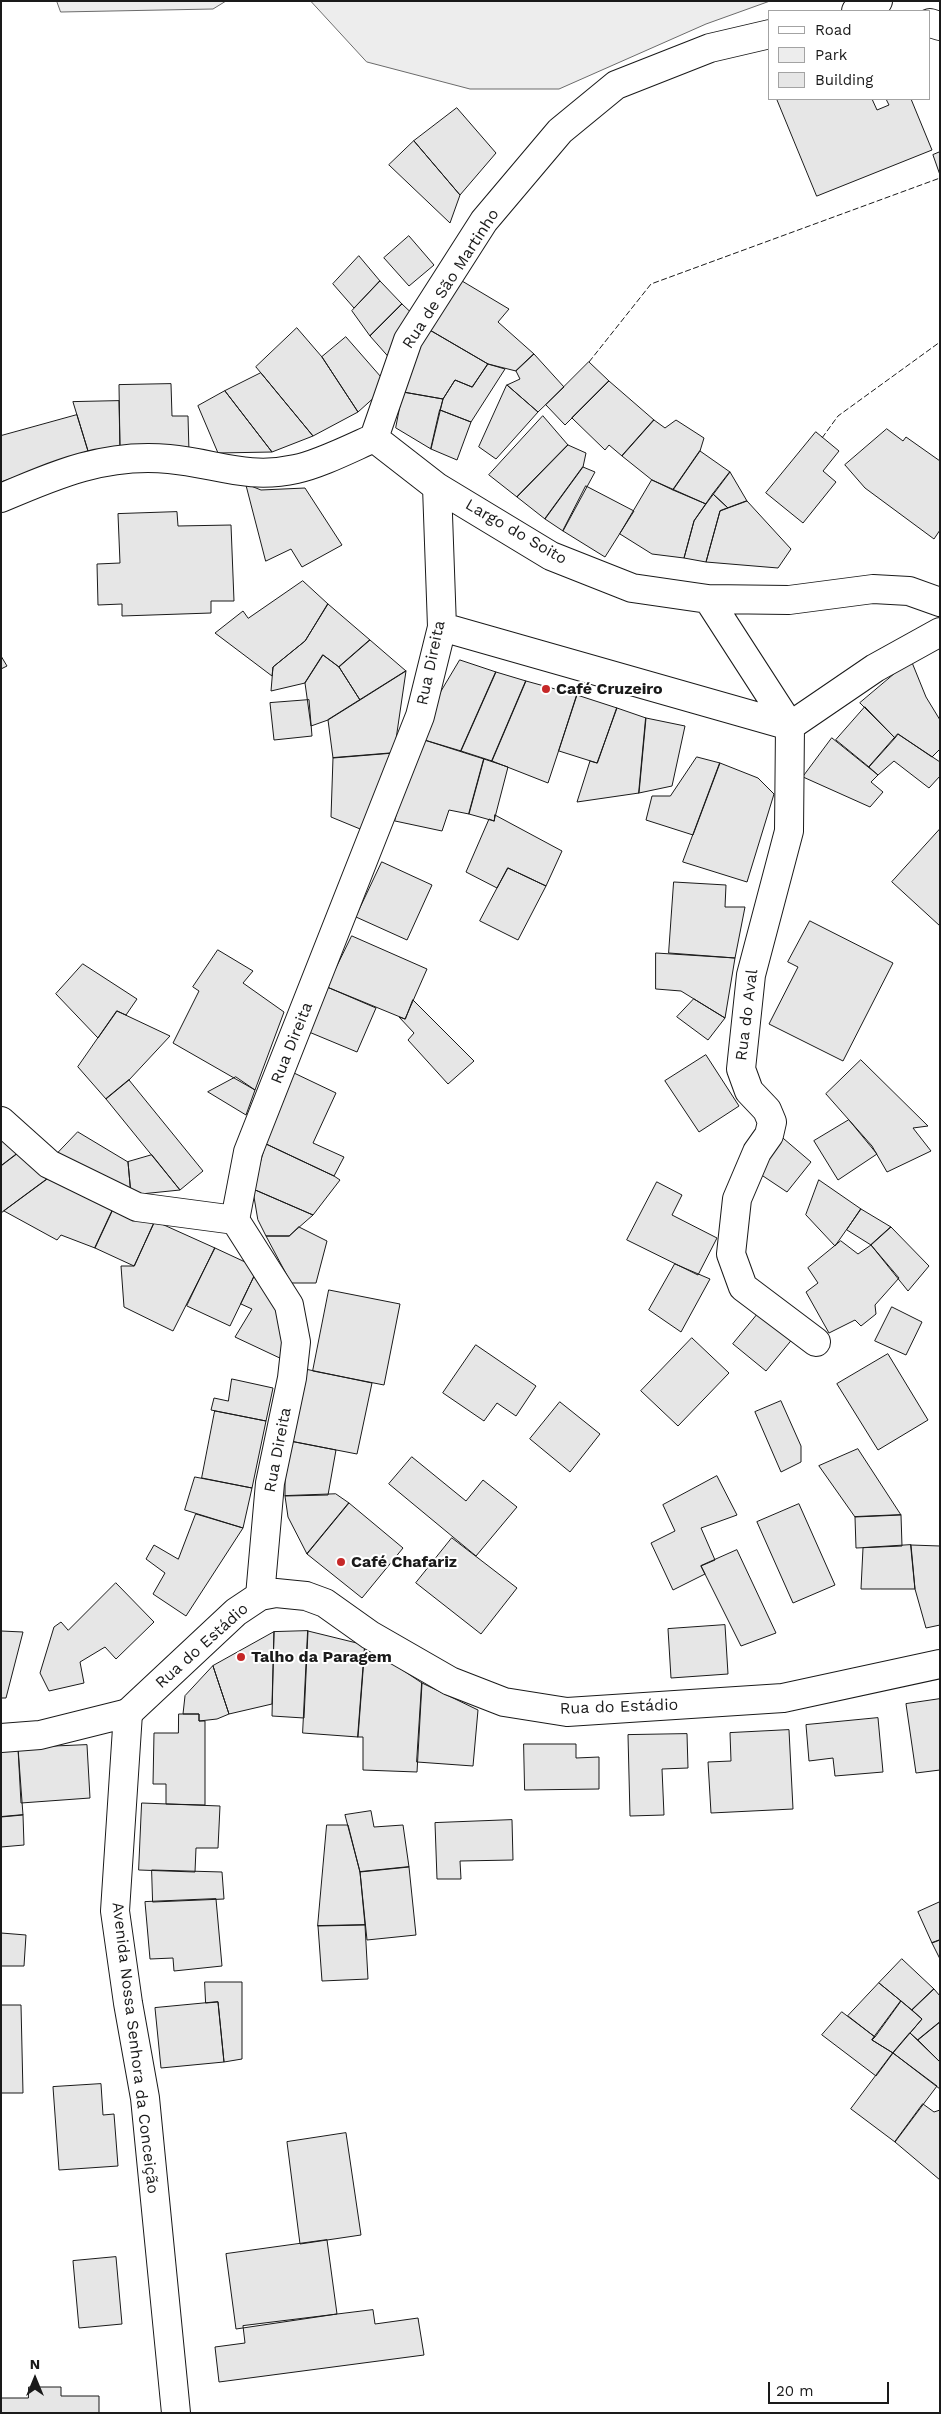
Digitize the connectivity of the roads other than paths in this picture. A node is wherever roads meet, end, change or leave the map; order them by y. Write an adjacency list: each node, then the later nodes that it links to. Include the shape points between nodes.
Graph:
1 (878, 1): 2 (street)
2 (858, 10)
3 (768, 34): 4 (street, Rua de São Martinho, via 710,48 616,85 560,131 484,221 408,340)
4 (374, 438): 5 (street, Largo do Soito); 6 (street, via 297,469 249,474 168,459 112,460 66,470)
5 (437, 487): 7 (street, Largo do Soito, via 550,556 632,588); 9 (street, Rua Direita)
6 (1, 498)
7 (708, 599): 8 (street, Largo do Soito, via 789,600 873,589 909,591); 11 (street)
8 (940, 602)
9 (442, 627): 11 (street); 13 (street, Rua Direita, via 420,716 248,1152)
10 (940, 632): 11 (street, via 875,668)
11 (790, 726): 14 (street, Rua do Aval, via 789,831 751,974 740,1069 749,1091 767,1110 772,1122 769,1135 757,1152 737,1199 731,1254 743,1287)
12 (1, 1121): 13 (street, via 49,1164 137,1207)
13 (235, 1220): 15 (street, Rua Direita, via 289,1305 296,1342 292,1378 270,1483)
14 (816, 1342)
15 (260, 1596): 16 (street, Rua do Estádio, via 291,1594 325,1603 370,1635 450,1682 504,1702 567,1712 782,1698); 17 (street, Rua do Estádio, via 210,1635)
16 (940, 1664)
17 (128, 1713): 18 (street, via 40,1735); 19 (street, Avenida Nossa Senhora da Conceição, via 115,1911 145,2098)
18 (1, 1738)
19 (176, 2413)

